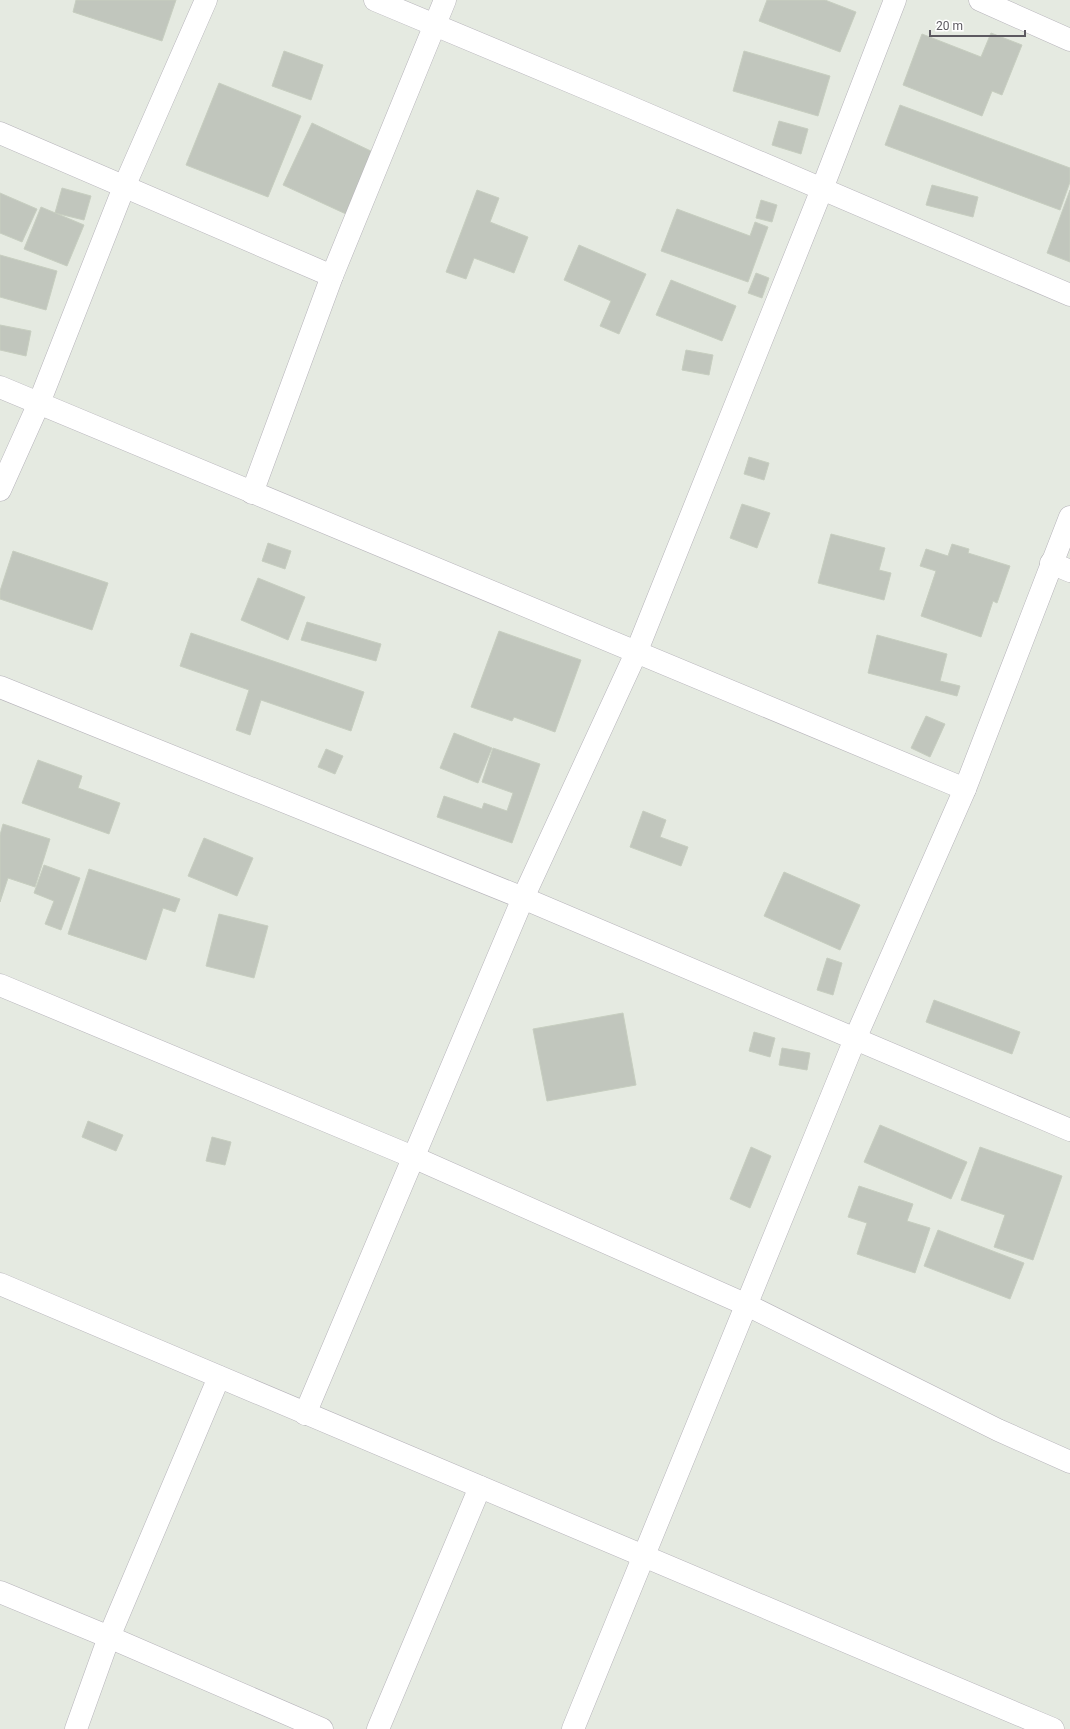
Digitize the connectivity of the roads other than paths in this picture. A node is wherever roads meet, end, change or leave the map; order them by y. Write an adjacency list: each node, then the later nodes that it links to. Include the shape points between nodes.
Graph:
1 (206, 0): 9 (street)
2 (375, 0): 6 (street)
3 (445, 0): 6 (street)
4 (895, 0): 10 (street)
5 (980, 0): 7 (street)
6 (435, 25): 10 (street); 11 (street)
7 (1070, 40)
8 (0, 133): 9 (street)
9 (124, 187): 11 (street); 14 (street)
10 (822, 189): 12 (street); 19 (street)
11 (332, 276): 16 (street)
12 (1070, 295)
13 (0, 387): 14 (street)
14 (39, 404): 15 (street); 16 (street)
15 (0, 490)
16 (252, 493): 19 (street)
17 (1070, 517): 18 (street)
18 (1061, 567): 21 (street)
19 (636, 653): 21 (street); 22 (street)
20 (0, 687): 22 (street)
21 (965, 789): 24 (street)
22 (524, 898): 24 (street); 26 (street)
23 (0, 985): 26 (street)
24 (855, 1040): 25 (street); 28 (street)
25 (1070, 1130)
26 (412, 1157): 28 (street); 30 (street)
27 (0, 1284): 29 (street)
28 (747, 1305): 31 (street, via 998,1430); 33 (street)
29 (219, 1377): 30 (street); 35 (street)
30 (305, 1414): 32 (street)
31 (1070, 1462)
32 (480, 1487): 33 (street); 38 (street)
33 (644, 1556): 39 (street); 40 (street)
34 (0, 1592): 35 (street)
35 (109, 1637): 36 (street); 37 (street)
36 (76, 1729)
37 (322, 1729)
38 (378, 1729)
39 (573, 1729)
40 (1053, 1729)

